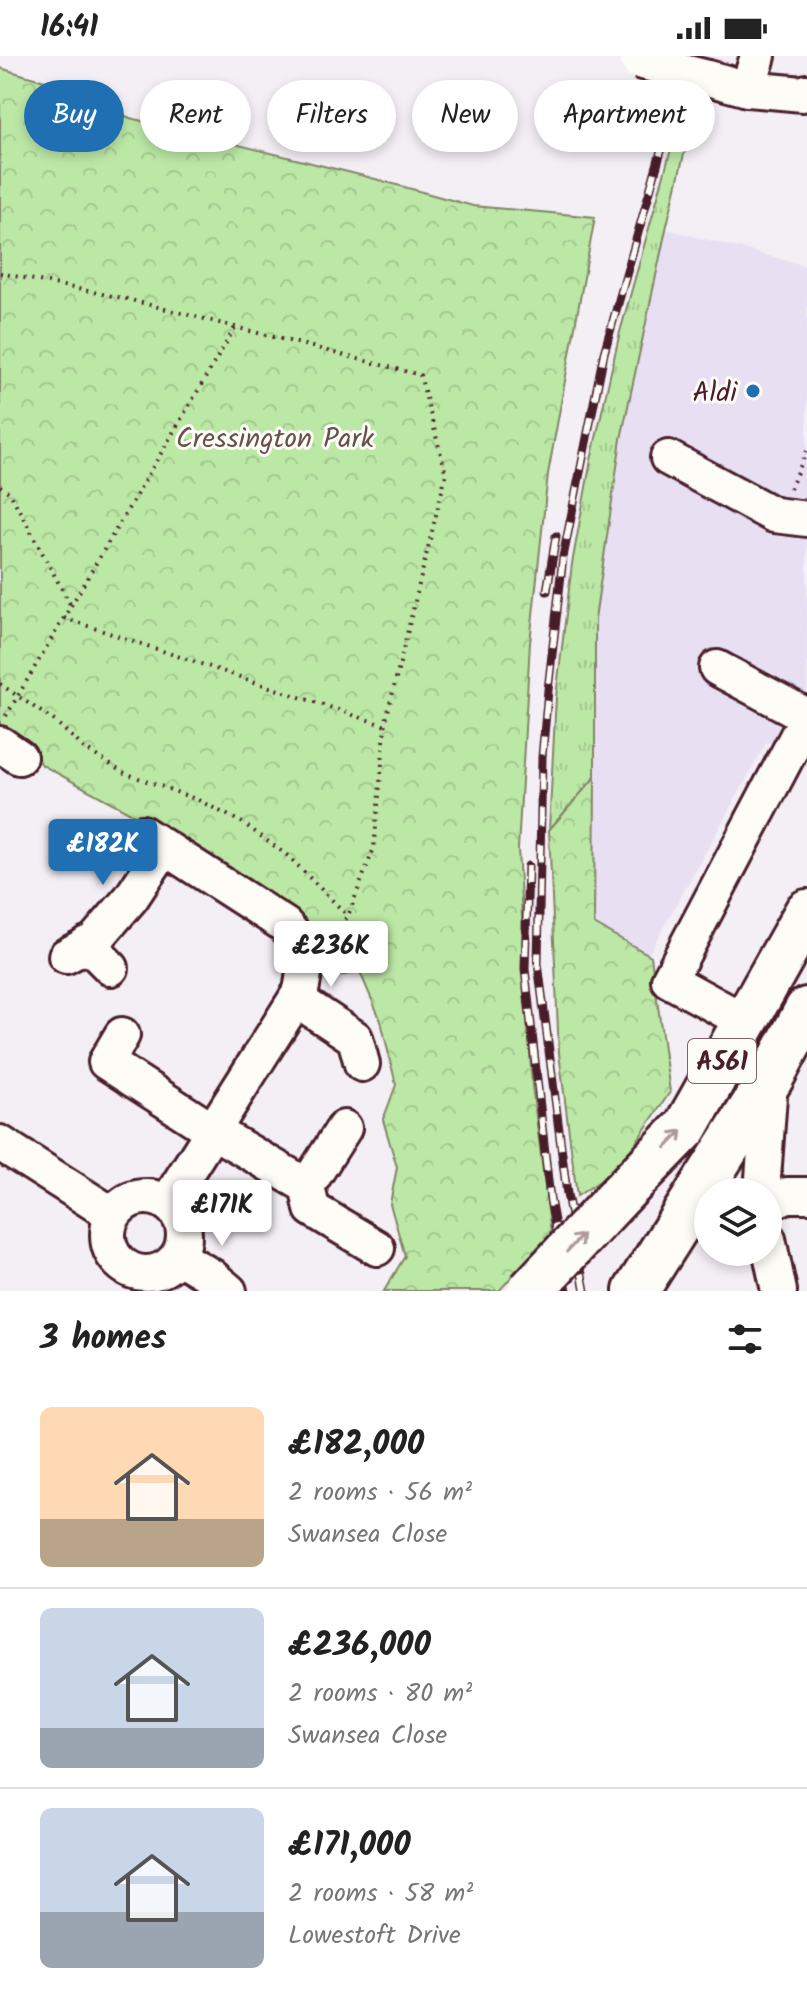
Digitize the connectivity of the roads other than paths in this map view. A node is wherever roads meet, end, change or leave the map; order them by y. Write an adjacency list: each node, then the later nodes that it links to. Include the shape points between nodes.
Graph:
1 (758, 56): 3 (street)
2 (628, 58): 3 (street, bridge)
3 (748, 89): 4 (street)
4 (807, 92)
5 (668, 458): 6 (street, via 774,515)
6 (805, 511)
7 (717, 668): 8 (street)
8 (807, 717): 13 (street, via 669,980)
9 (807, 912): 13 (highway, A561)
10 (111, 968): 11 (street, via 77,950 94,941 131,898 153,840 285,925 298,939 306,963)
11 (296, 999): 15 (street, via 355,1038); 18 (street)
12 (807, 1010): 16 (highway, A561)
13 (744, 1021): 32 (highway, A561, one-way to 13, bridge, via 686,1127)
14 (122, 1035): 18 (street, via 106,1062)
15 (362, 1064)
16 (771, 1078): 20 (street); 26 (highway, A561)
17 (344, 1128): 21 (street)
18 (213, 1131): 21 (street); 24 (street)
19 (0, 1143): 25 (street)
20 (763, 1178)
21 (307, 1186): 27 (street, via 312,1209)
22 (807, 1195): 23 (street)
23 (782, 1197)
24 (167, 1203): 25 (street, via 138,1198); 28 (street, via 184,1227)
25 (113, 1215): 30 (street, via 108,1244 125,1268)
26 (692, 1222): 33 (highway, A561)
27 (377, 1248)
28 (179, 1257): 30 (street, via 168,1267); 31 (street)
29 (774, 1266): 34 (street)
30 (125, 1281)
31 (229, 1291)
32 (530, 1291)
33 (636, 1291)
34 (779, 1291)

